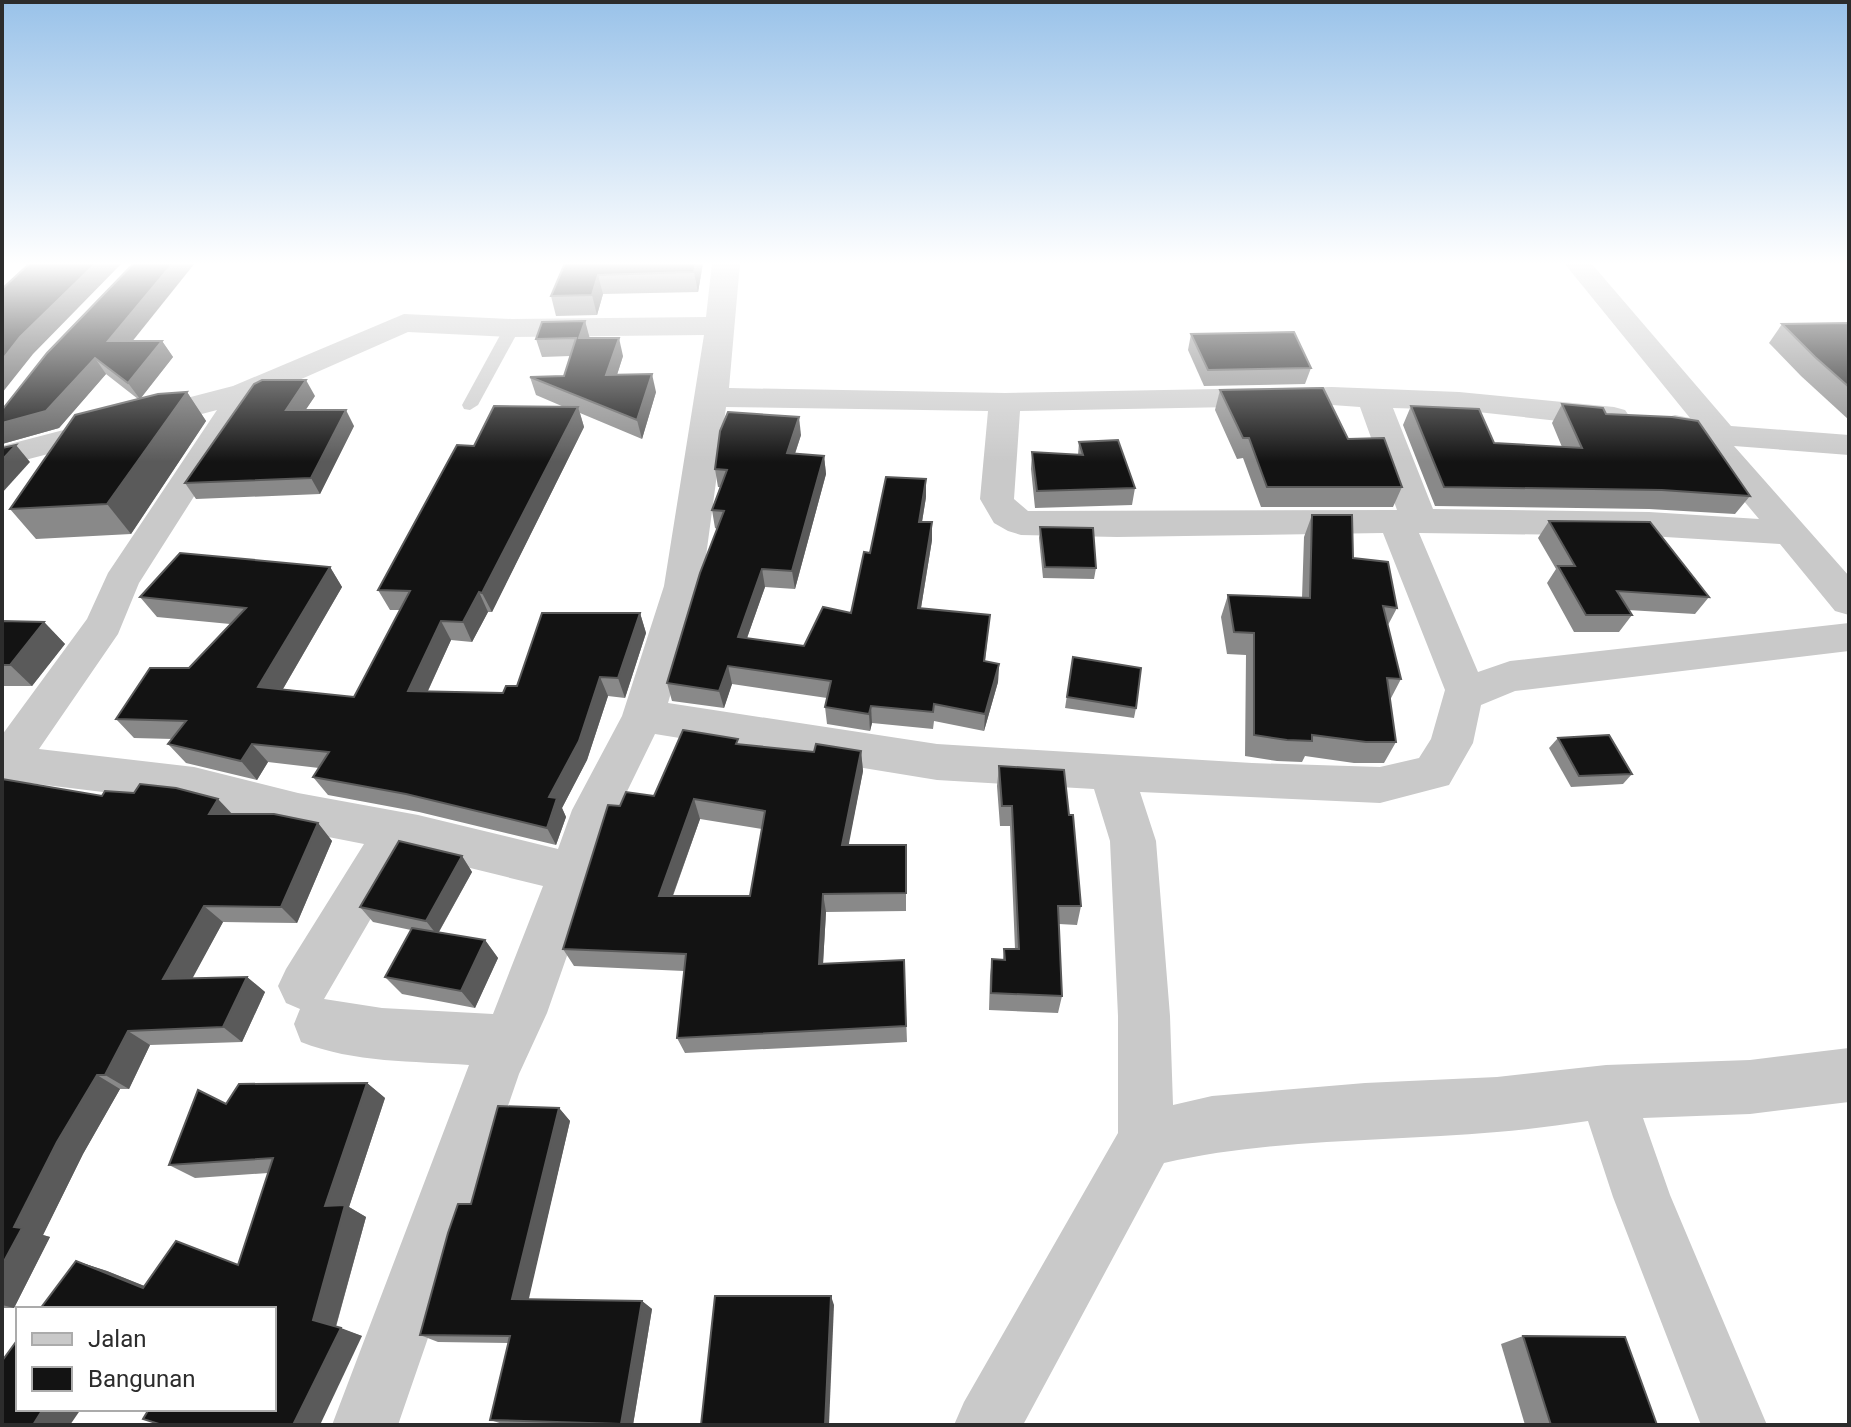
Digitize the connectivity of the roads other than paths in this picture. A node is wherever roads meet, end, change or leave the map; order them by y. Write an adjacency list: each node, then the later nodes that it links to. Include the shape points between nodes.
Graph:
1 (385, 330): 5 (street)
2 (511, 330): 9 (lane)
3 (720, 330): 6 (street)
4 (1629, 330): 10 (street)
5 (244, 393): 12 (street); 19 (street, via 121,582 104,624)
6 (712, 397): 8 (street); 18 (street, via 683,586)
7 (1373, 398): 8 (street); 10 (street, via 1646,420); 13 (street)
8 (1005, 402): 13 (street, via 997,499 1007,515 1021,523)
9 (470, 405)
10 (1711, 433): 11 (street); 14 (street)
11 (1849, 445)
12 (2, 456)
13 (1408, 520): 14 (street); 17 (street)
14 (1790, 533): 15 (street)
15 (1849, 601)
16 (1849, 637): 17 (street, via 1510,676)
17 (1467, 694): 20 (street, via 1462,696 1452,743 1433,772 1410,779 1380,785)
18 (643, 716): 20 (street, via 937,762); 22 (street, via 595,810)
19 (3, 764): 21 (street, via 194,785)
20 (1111, 773): 26 (street, via 1133,841)
21 (397, 832): 22 (street); 23 (street, via 312,1005 382,1034)
22 (572, 873): 23 (street)
23 (508, 1041): 27 (street)
24 (1849, 1075): 25 (street, via 1750,1087)
25 (1606, 1092): 26 (street, via 1497,1105 1212,1124); 29 (street, via 1642,1197)
26 (1146, 1139): 28 (street)
27 (365, 1425)
28 (987, 1425)
29 (1734, 1425)

